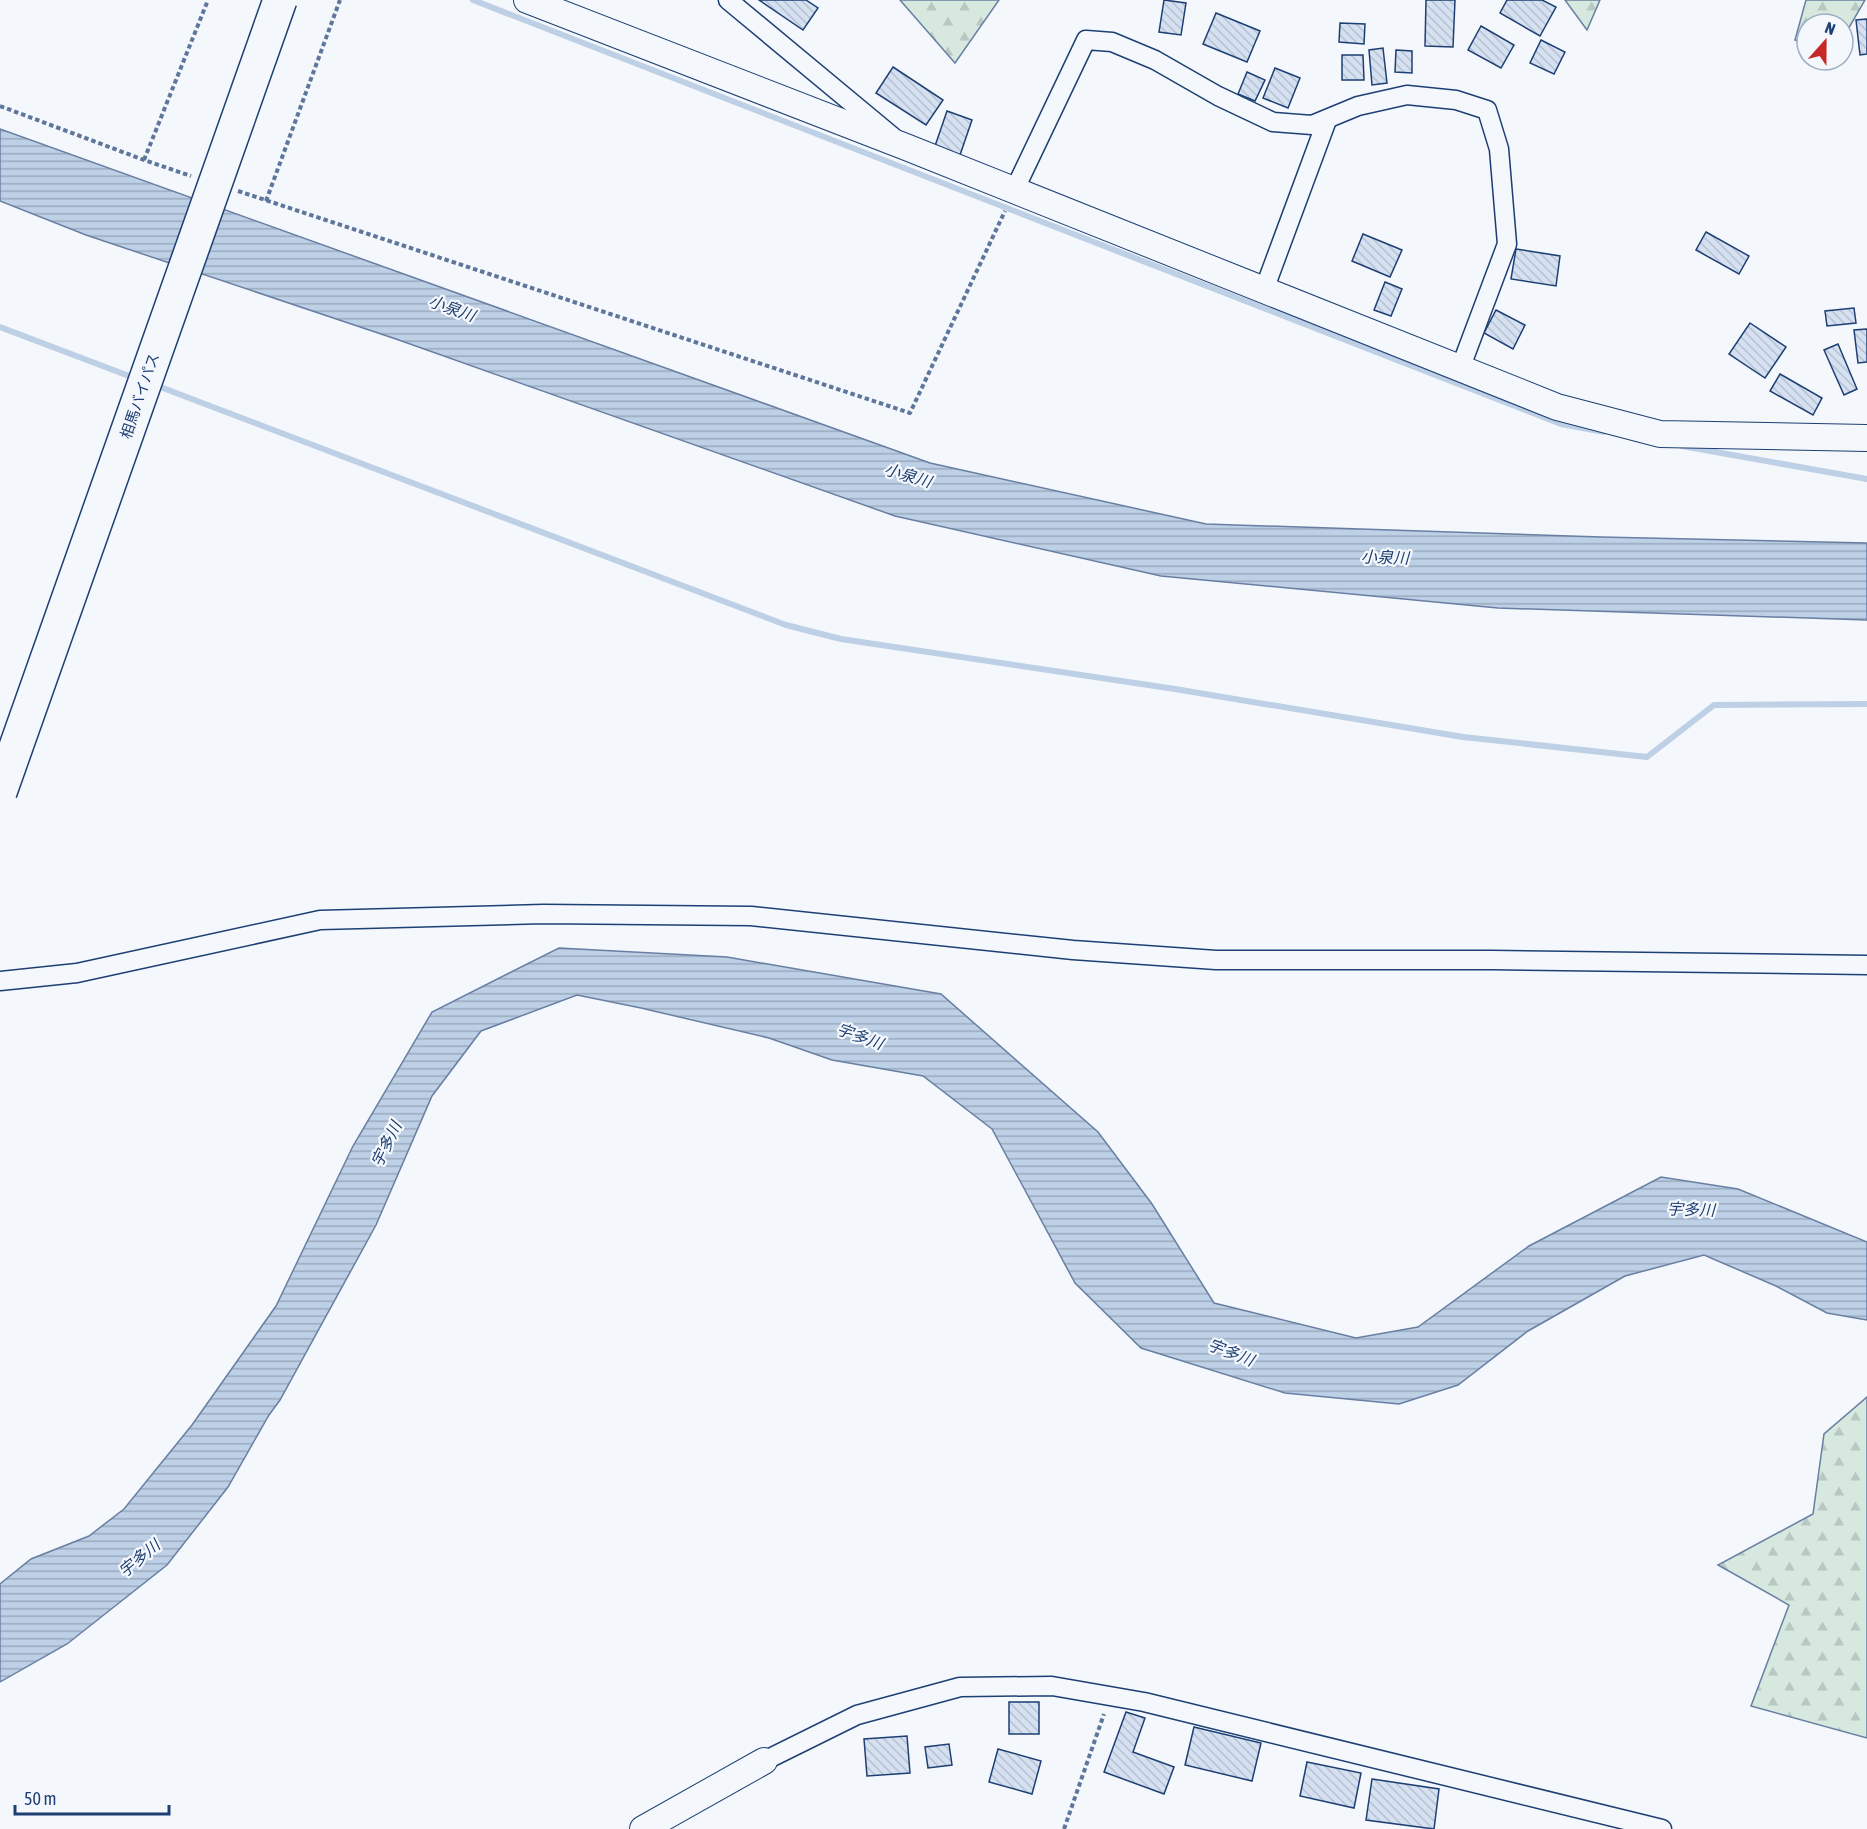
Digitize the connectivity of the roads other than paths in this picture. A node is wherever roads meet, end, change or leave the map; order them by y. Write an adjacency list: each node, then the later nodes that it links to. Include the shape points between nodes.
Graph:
1 (280, 0): 10 (highway, 相馬バイパス, bridge)
2 (527, 0): 5 (street)
3 (728, 0): 5 (street)
4 (1327, 120): 6 (street, via 1312,125 1273,122 1155,60 1112,42 1086,40); 7 (street); 8 (street, via 1358,106 1407,94 1456,100 1487,110 1498,149 1507,244)
5 (906, 147): 6 (street)
6 (1014, 190): 7 (street)
7 (1264, 290): 8 (street)
8 (1460, 369): 9 (street, via 1557,407 1660,434)
9 (1867, 438)
10 (0, 792)
11 (1867, 964): 12 (street, via 1216,960 1073,950 751,916 543,914 320,920 77,973)
12 (0, 981)
13 (765, 1761): 14 (street); 15 (street, via 857,1715 960,1687 1052,1686 1144,1702)
14 (643, 1829)
15 (1662, 1829)

